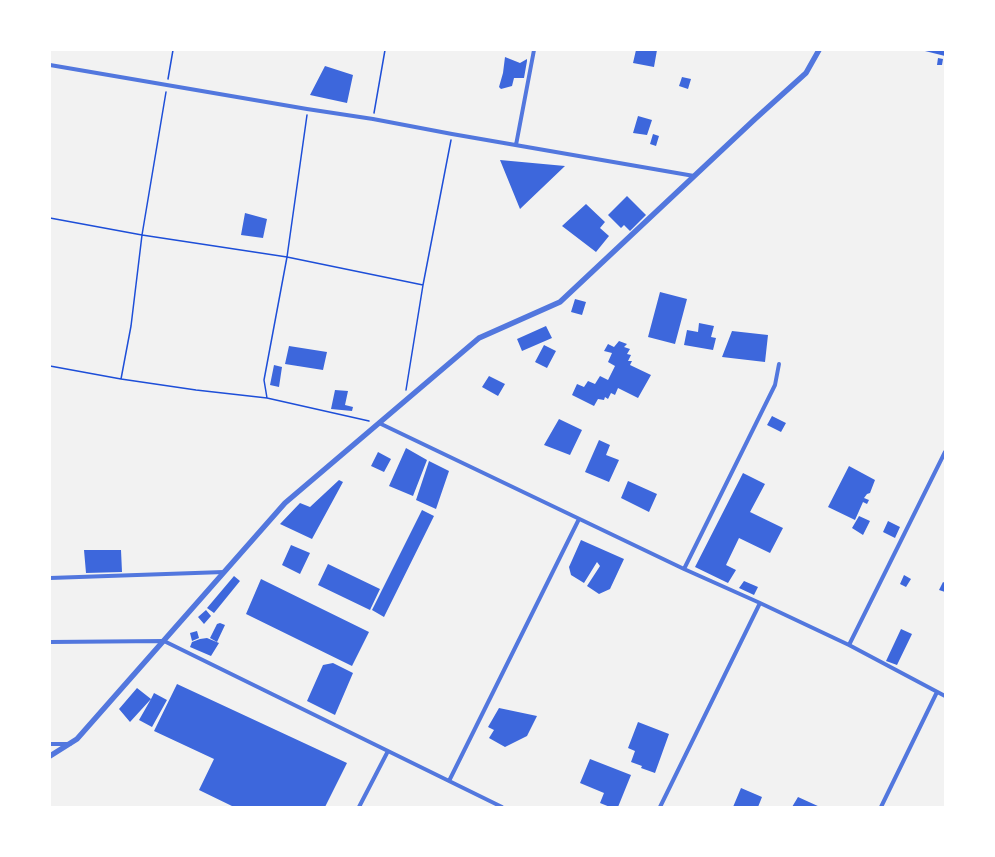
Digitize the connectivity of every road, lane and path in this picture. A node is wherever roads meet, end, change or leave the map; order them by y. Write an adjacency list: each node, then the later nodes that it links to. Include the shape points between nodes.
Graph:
1 (173, 50): 6 (path)
2 (385, 50): 8 (path)
3 (534, 50): 10 (street)
4 (820, 50): 11 (street, via 806,73)
5 (50, 65): 6 (street)
6 (167, 85): 7 (street); 13 (path)
7 (307, 109): 8 (street); 14 (path)
8 (373, 119): 9 (street)
9 (452, 134): 10 (street); 15 (path)
10 (516, 145): 11 (street)
11 (694, 176): 20 (street, via 560,302 479,338)
12 (50, 218): 13 (path)
13 (142, 235): 14 (path); 18 (path, via 131,326)
14 (287, 257): 15 (path); 19 (path, via 264,380)
15 (423, 285): 20 (path)
16 (779, 364): 24 (street, via 776,385)
17 (50, 366): 18 (path)
18 (121, 379): 19 (path)
19 (267, 398): 21 (path)
20 (404, 402): 21 (street)
21 (379, 423): 23 (street); 25 (street, via 285,503)
22 (945, 452): 30 (street)
23 (579, 519): 24 (street); 37 (street)
24 (684, 569): 27 (street)
25 (224, 572): 26 (street); 28 (street)
26 (50, 578)
27 (760, 603): 30 (street); 40 (street)
28 (164, 641): 29 (street); 34 (street); 35 (street)
29 (50, 642)
30 (849, 645): 31 (street)
31 (938, 692): 32 (street); 41 (street)
32 (945, 696)
33 (50, 744): 34 (street)
34 (70, 744): 36 (street)
35 (388, 751): 37 (street); 38 (street)
36 (50, 756)
37 (449, 781): 39 (street)
38 (359, 807)
39 (502, 807)
40 (660, 807)
41 (881, 807)

